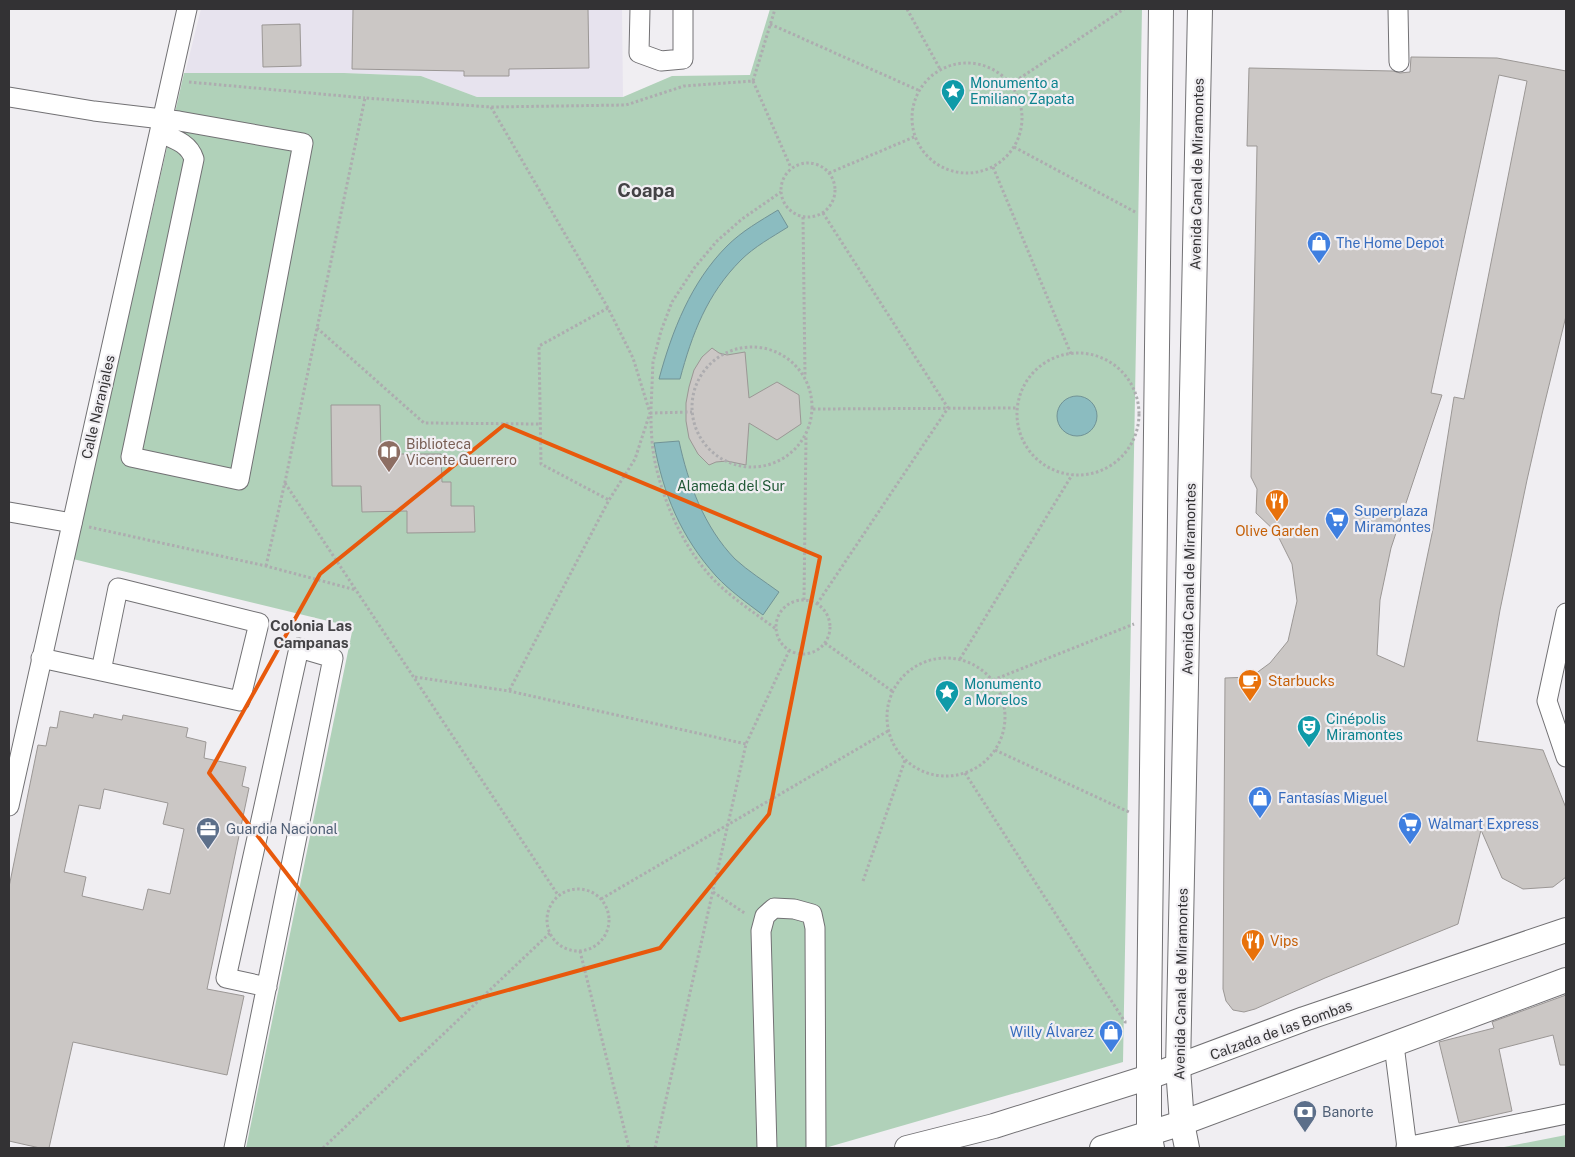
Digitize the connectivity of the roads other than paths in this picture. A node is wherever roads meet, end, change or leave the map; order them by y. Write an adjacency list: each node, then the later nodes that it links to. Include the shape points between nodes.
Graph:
1 (187, 9): 9 (street, Calle Naranjales)
2 (640, 9): 3 (street, via 639,53 661,61 683,59)
3 (683, 9)
4 (1161, 9): 23 (main road)
5 (1200, 9): 22 (main road, Avenida Canal de Miramontes)
6 (1398, 9): 7 (street)
7 (1399, 62)
8 (9, 97): 9 (street)
9 (161, 126): 9 (street, via 187,145 194,158 131,457 239,480 303,143 255,134); 11 (street, Calle Naranjales)
10 (9, 512): 11 (street)
11 (72, 523): 13 (street, Calle Naranjales)
12 (1566, 613): 16 (street, via 1547,701)
13 (41, 658): 14 (street); 15 (street, Calle Naranjales)
14 (101, 671): 14 (street, via 240,701 259,623 118,588)
15 (17, 723): 17 (street, Calle Naranjales)
16 (1566, 757)
17 (9, 806)
18 (1566, 930): 22 (main road, Calzada de las Bombas, via 1304,1019)
19 (1566, 980): 21 (main road)
20 (267, 987): 20 (street, via 333,658 299,648 226,978); 27 (street)
21 (1394, 1045): 25 (main road); 33 (street)
22 (1178, 1068): 23 (main road, Calzada de las Bombas); 25 (main road, Avenida Canal de Miramontes)
23 (1149, 1078): 26 (main road); 30 (main road, Calzada de las Bombas, via 994,1126)
24 (1566, 1114): 33 (street)
25 (1182, 1123): 26 (main road); 32 (main road, Avenida Canal de Miramontes)
26 (1150, 1140): 31 (main road)
27 (234, 1148)
28 (767, 1148): 29 (street, via 761,931 765,916 774,908 812,914 815,928)
29 (816, 1148)
30 (907, 1148)
31 (1102, 1148)
32 (1187, 1148)
33 (1407, 1148)

